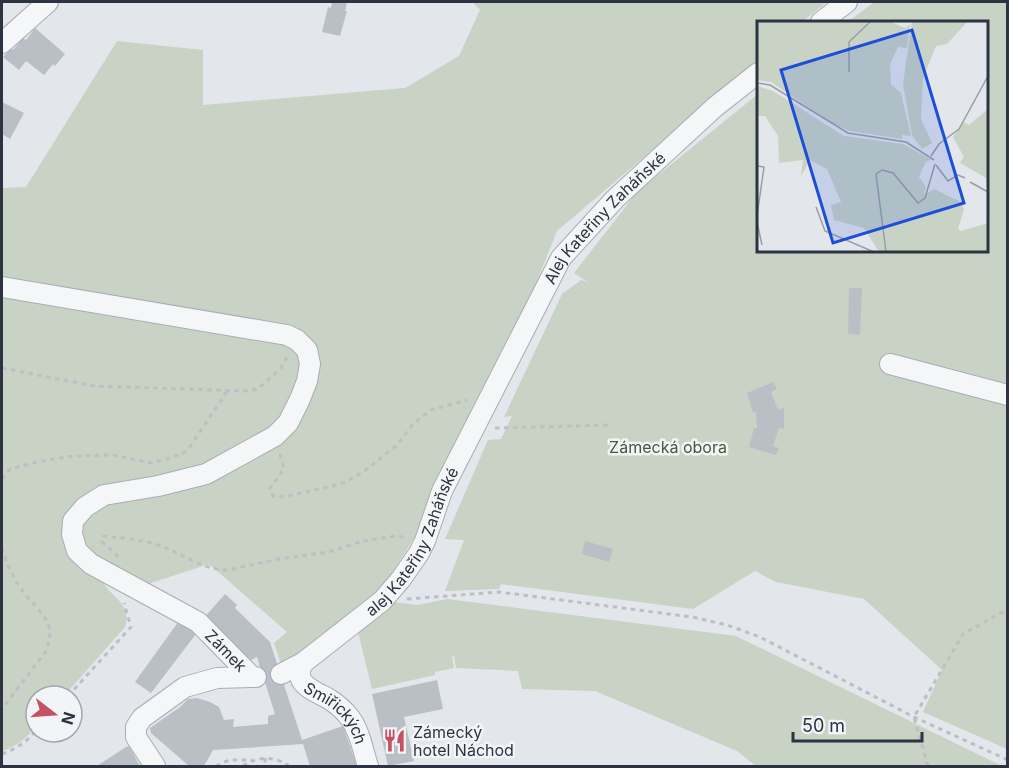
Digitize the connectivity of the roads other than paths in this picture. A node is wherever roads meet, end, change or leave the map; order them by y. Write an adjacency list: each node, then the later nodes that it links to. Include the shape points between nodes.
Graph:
1 (48, 2): 4 (street)
2 (847, 2): 3 (street)
3 (822, 21)
4 (2, 43)
5 (757, 75): 9 (street, Alej Kateřiny Zaháňské, via 715,107 615,199 561,258)
6 (2, 287): 12 (street, Zámek, via 287,335 307,350 307,381 288,423 274,436 206,474 104,495 85,507 73,521 77,551 91,564 198,622 254,677 217,678 185,687 142,718 136,727 136,738)
7 (890, 364): 8 (street)
8 (1008, 395)
9 (490, 397): 10 (street, alej Kateřiny Zaháňské, via 442,491 425,541 401,579 382,601)
10 (304, 662): 11 (street); 13 (street, Smiřických, via 300,670 304,684 335,703 350,718)
11 (281, 674)
12 (155, 766)
13 (368, 766)

